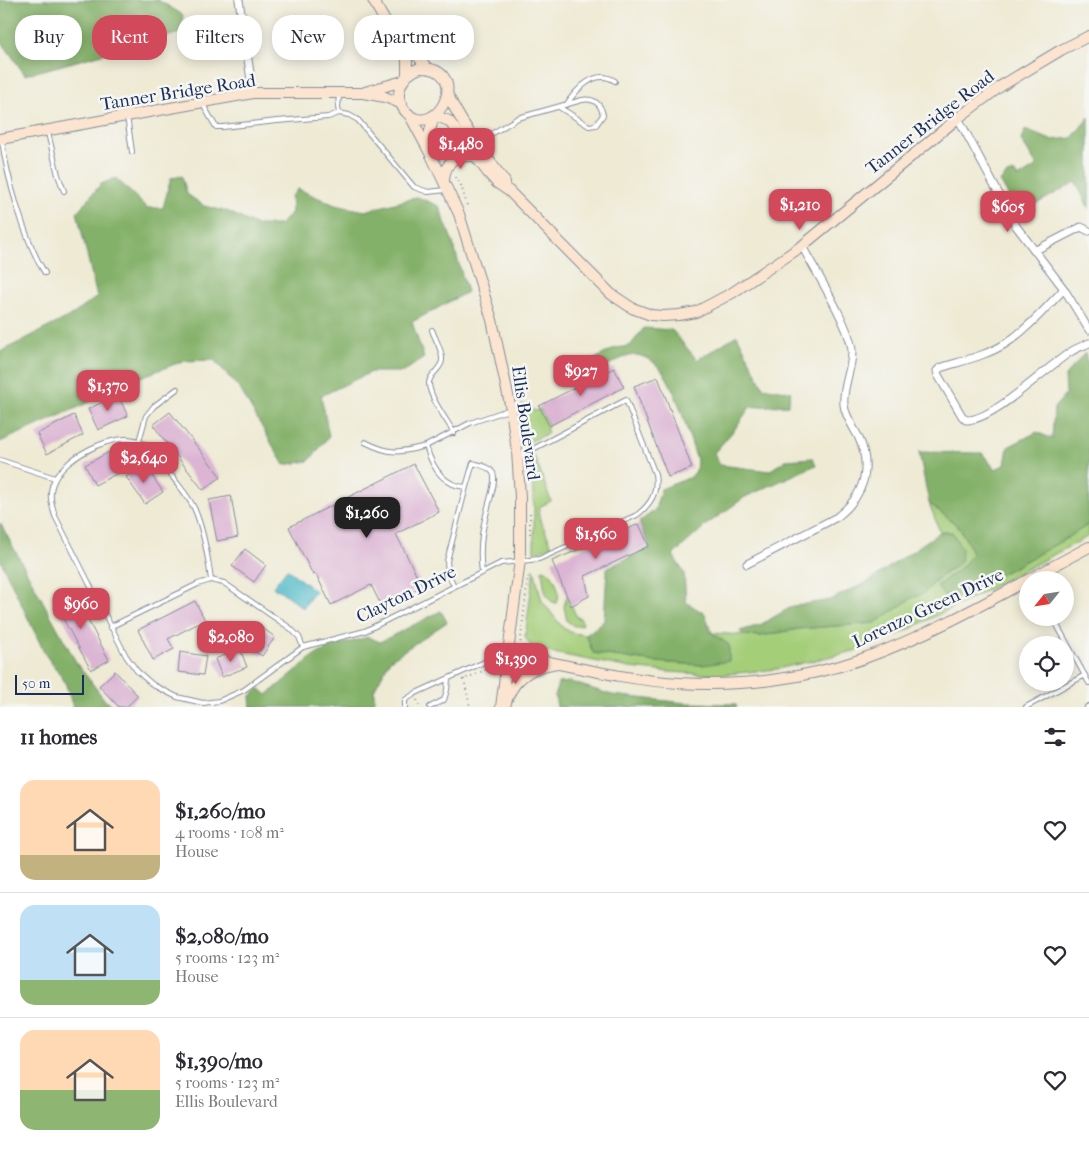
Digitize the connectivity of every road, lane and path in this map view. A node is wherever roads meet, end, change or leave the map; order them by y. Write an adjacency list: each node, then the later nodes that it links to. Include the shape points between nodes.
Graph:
1 (239, 0): 10 (street)
2 (373, 0): 3 (main road)
3 (382, 15)
4 (1089, 36): 22 (main road, Tanner Bridge Road, via 1001,86)
5 (407, 60): 8 (main road)
6 (421, 60): 7 (main road)
7 (427, 68): 8 (main road, via 413,70); 13 (main road, via 445,80)
8 (405, 78): 12 (main road, Tanner Bridge Road); 15 (main road, via 399,87)
9 (615, 81): 16 (lane, via 605,77 590,80 576,90)
10 (252, 93): 11 (main road, Tanner Bridge Road); 14 (main road, Tanner Bridge Road)
11 (339, 93): 12 (main road, Tanner Bridge Road); 18 (lane)
12 (363, 93): 15 (main road, Tanner Bridge Road)
13 (448, 95): 20 (main road); 25 (main road, Tanner Bridge Road)
14 (202, 103): 18 (lane, via 216,127 328,117); 21 (main road, Tanner Bridge Road)
15 (402, 104): 19 (main road)
16 (566, 105): 17 (lane); 17 (lane, via 589,99 599,104 603,115 596,125 589,126)
17 (559, 107): 25 (lane, via 518,118)
18 (339, 113): 29 (lane, via 358,120 414,187 428,192)
19 (408, 114): 20 (main road, via 416,118); 27 (main road, Ellis Boulevard)
20 (434, 115): 25 (main road, Tanner Bridge Road, via 450,120); 27 (main road, Ellis Boulevard, via 430,131)
21 (127, 116): 23 (main road, Tanner Bridge Road); 26 (lane)
22 (958, 118): 33 (main road, Tanner Bridge Road); 34 (street, via 1016,226)
23 (47, 130): 24 (main road, Tanner Bridge Road); 31 (lane)
24 (1, 139): 35 (lane, via 26,232)
25 (472, 146): 28 (main road, Tanner Bridge Road); 30 (main road, Tanner Bridge Road, via 504,180)
26 (132, 152)
27 (431, 155): 29 (main road, Ellis Boulevard)
28 (476, 156): 29 (main road, via 462,155 452,161 445,168); 30 (main road, Tanner Bridge Road, via 497,183)
29 (446, 185): 41 (main road, Ellis Boulevard, via 459,214 492,320)
30 (509, 190): 33 (main road, Tanner Bridge Road, via 611,294 632,308 651,315 696,312 732,293)
31 (64, 191)
32 (1089, 231): 34 (street, via 1081,227)
33 (802, 246): 52 (street, via 848,332 852,350 844,405 863,449 864,478 858,495 837,517)
34 (1034, 251): 36 (street)
35 (45, 273)
36 (1064, 289): 38 (street); 39 (street, via 1007,342 940,368 938,375 962,416 966,420 974,420 1007,401 1071,352)
37 (432, 330): 42 (lane, via 443,358 429,383 433,397)
38 (1089, 330)
39 (1089, 343)
40 (177, 389): 43 (lane, via 146,416)
41 (511, 409): 42 (lane, via 470,423); 46 (main road, Ellis Boulevard)
42 (454, 433): 45 (lane)
43 (139, 441): 48 (lane, via 107,441 69,462); 55 (lane, via 158,456 194,508)
44 (365, 442): 45 (lane, via 392,452)
45 (426, 446): 49 (lane, via 440,476 448,483)
46 (517, 457): 51 (main road, Ellis Boulevard); 51 (lane, Clayton Drive, via 626,400 657,483 652,500 637,514 539,559)
47 (0, 460): 48 (lane)
48 (55, 478): 59 (lane, Clayton Drive, via 51,502 55,516)
49 (466, 487): 54 (lane, via 473,463 488,468 494,475 479,551); 56 (lane, via 447,561)
50 (1089, 547): 53 (main road, Lorenzo Green Drive)
51 (520, 560): 54 (lane, Clayton Drive, via 502,563); 61 (main road, Ellis Boulevard)
52 (747, 564)
53 (1046, 571)
54 (482, 573): 56 (lane, Clayton Drive)
55 (211, 580): 59 (lane); 60 (lane, via 224,583 290,628)
56 (454, 586): 60 (lane, Clayton Drive, via 365,631)
57 (1019, 586): 62 (main road, Lorenzo Green Drive, via 880,652 841,665 782,678 734,683 678,683)
58 (1057, 626): 65 (lane)
59 (110, 628): 70 (lane, Clayton Drive, via 138,672 153,685)
60 (303, 647): 70 (lane, Clayton Drive, via 244,690)
61 (507, 660): 62 (main road, Lorenzo Green Drive, via 519,656); 64 (lane, via 491,659); 74 (main road, Ellis Boulevard)
62 (565, 665): 74 (main road, via 544,665 526,673 513,687)
63 (490, 668): 68 (path)
64 (461, 673): 66 (lane); 68 (path)
65 (1085, 675): 69 (lane); 75 (lane)
66 (448, 679): 71 (lane, via 408,697); 72 (lane, via 444,700)
67 (458, 680): 68 (path)
68 (465, 680): 73 (path)
69 (1089, 683)
70 (203, 705)
71 (404, 707)
72 (430, 707)
73 (470, 707)
74 (503, 707)
75 (1026, 707)

